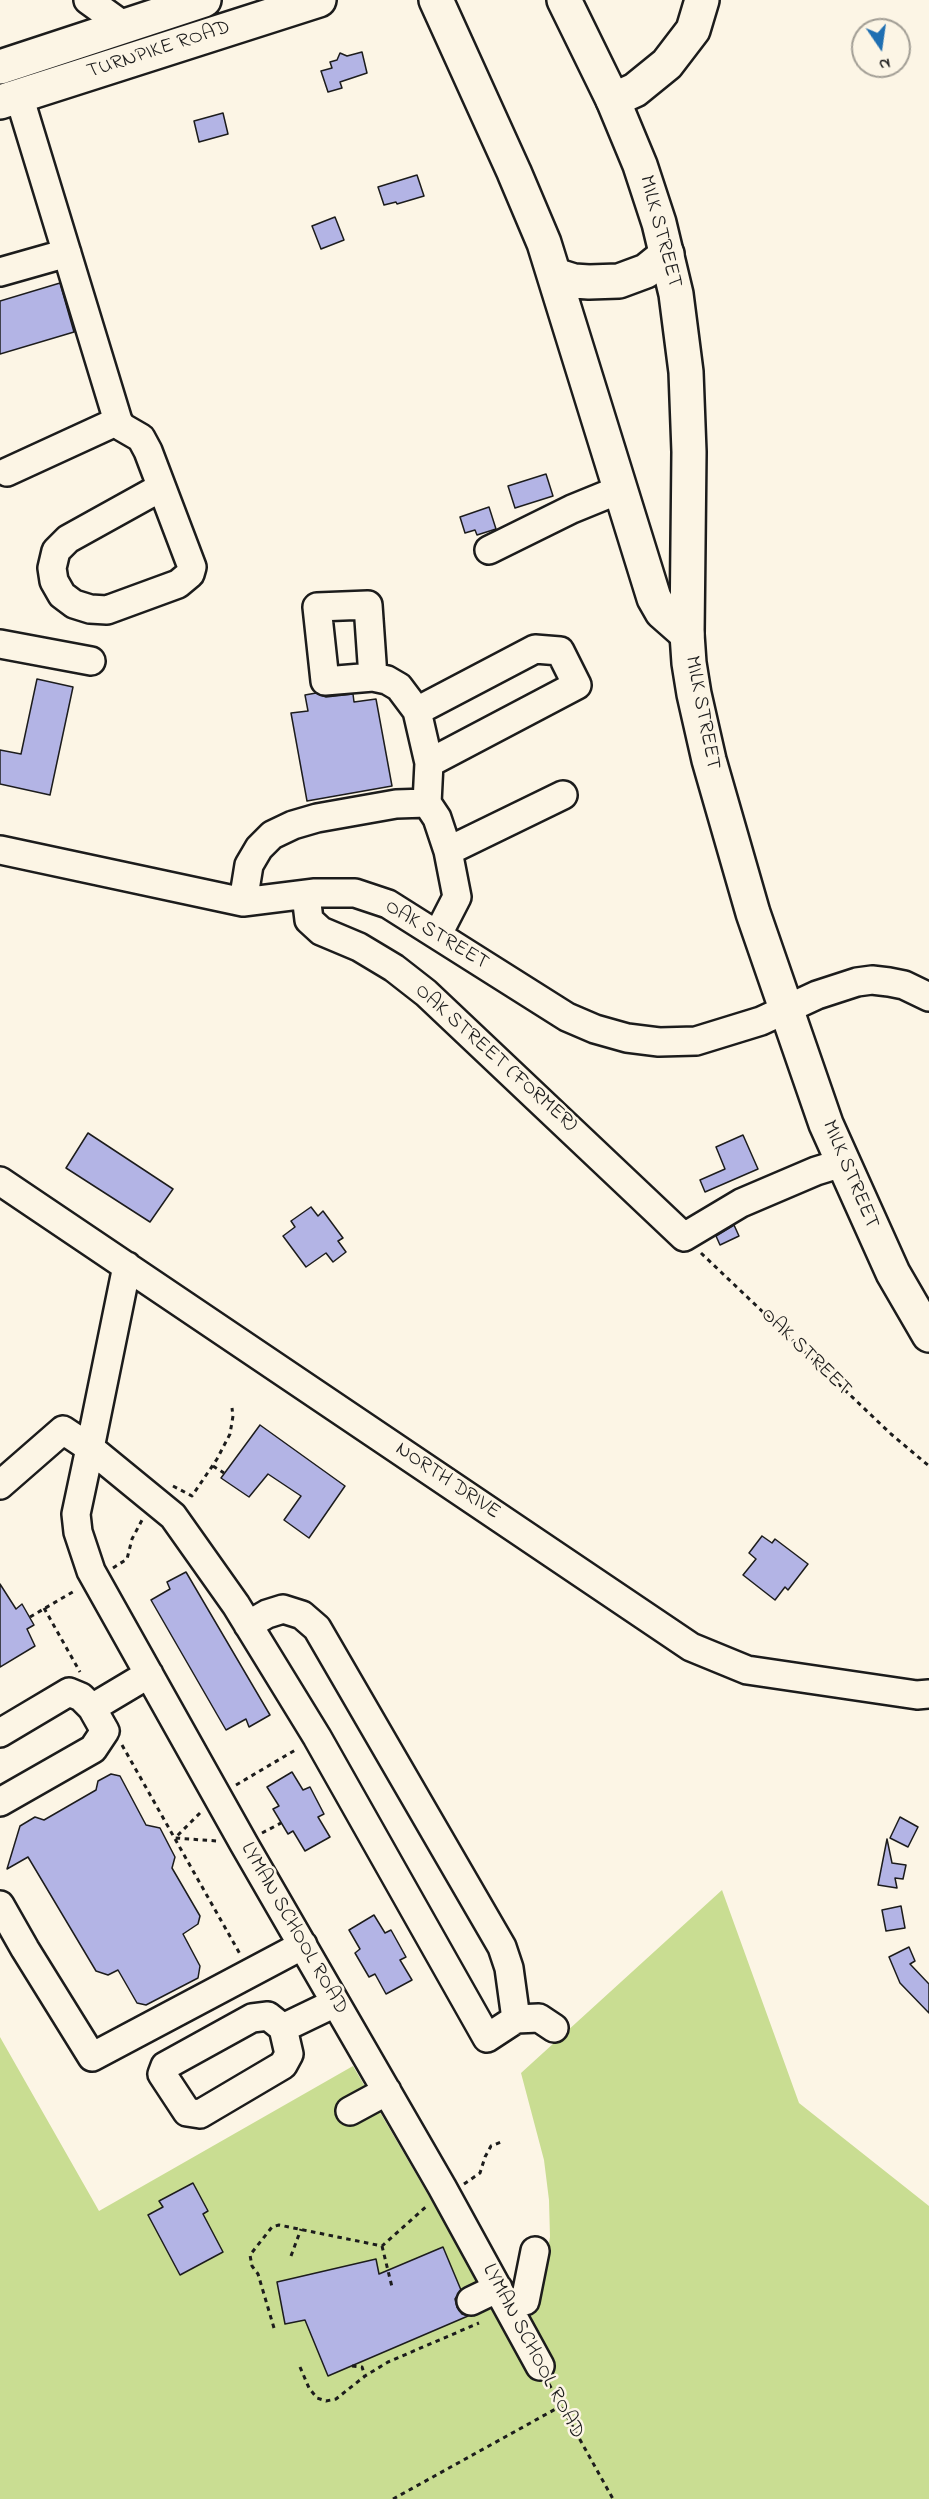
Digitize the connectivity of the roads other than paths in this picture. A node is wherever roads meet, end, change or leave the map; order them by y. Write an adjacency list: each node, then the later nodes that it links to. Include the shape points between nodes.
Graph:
1 (88, 0): 7 (street)
2 (204, 0): 7 (main road, TURNPIKE ROAD)
3 (319, 0): 9 (main road, TURNPIKE ROAD)
4 (436, 0): 14 (main road, via 522,189)
5 (564, 0): 10 (main road, MILK STREET)
6 (702, 0): 10 (main road, via 693,30 667,64 635,90)
7 (124, 26): 8 (main road, TURNPIKE ROAD)
8 (0, 67)
9 (10, 99): 11 (street)
10 (613, 100): 12 (main road, MILK STREET, via 651,194)
11 (67, 253): 13 (street); 15 (street)
12 (667, 254): 14 (main road, via 646,271 619,281 589,282); 20 (main road, MILK STREET, via 687,372)
13 (0, 272)
14 (555, 275): 18 (main road)
15 (118, 421): 16 (street); 17 (street, via 141,438)
16 (7, 472)
17 (160, 488): 17 (street, via 192,567 190,574 178,584 106,610 74,604 62,595 52,568 56,551 68,539)
18 (621, 489): 19 (street); 20 (main road, via 654,598 662,612)
19 (489, 549)
20 (687, 634): 34 (main road, MILK STREET, via 703,737 742,879)
21 (0, 644): 22 (street)
22 (91, 661)
23 (373, 676): 24 (street, via 399,687)
24 (417, 711): 25 (street); 25 (street, via 535,649 560,651 577,685)
25 (429, 763): 27 (street)
26 (563, 795): 29 (street)
27 (427, 803): 29 (street, via 441,826); 31 (street, via 317,818 272,835 249,866)
28 (0, 850): 31 (street, OAK STREET)
29 (448, 852): 32 (street, via 457,897)
30 (306, 894): 31 (street, OAK STREET); 32 (street, OAK STREET, via 354,893 388,903); 35 (street, OAK STREET (FORMER), via 309,920 321,931 359,947 426,993 684,1237 741,1203)
31 (243, 902)
32 (438, 934): 34 (street, OAK STREET, via 567,1017 627,1038 696,1041 761,1021)
33 (929, 997): 34 (street, OAK STREET, via 904,985 872,980 817,995)
34 (785, 1009): 35 (main road, MILK STREET)
35 (842, 1163): 38 (main road, MILK STREET, via 893,1273)
36 (0, 1181): 37 (street, NORTH DRIVE)
37 (127, 1266): 39 (street, LYMAN SCHOOL ROAD); 43 (street, NORTH DRIVE, via 691,1647 747,1670)
38 (929, 1335)
39 (90, 1448): 40 (street, via 63,1430); 41 (street, via 173,1516); 42 (street, LYMAN SCHOOL ROAD, via 76,1514 78,1532 91,1571)
40 (0, 1485)
41 (248, 1626): 50 (street, via 317,1737 487,2038); 50 (street, via 283,1609 302,1615 317,1628 502,1947)
42 (149, 1674): 44 (street); 48 (street, LYMAN SCHOOL ROAD)
43 (929, 1694)
44 (96, 1706): 45 (street, via 69,1692); 46 (street, via 105,1731 93,1749)
45 (0, 1733)
46 (0, 1802)
47 (0, 1905): 48 (street, via 92,2057)
48 (303, 1945): 49 (street, LYMAN SCHOOL ROAD)
49 (335, 2003): 51 (street); 53 (street, LYMAN SCHOOL ROAD)
50 (516, 2019): 52 (street, via 539,2018)
51 (283, 2028)
52 (554, 2028)
53 (387, 2091): 54 (street); 56 (street, LYMAN SCHOOL ROAD)
54 (350, 2111)
55 (535, 2251): 56 (street, via 525,2301)
56 (491, 2303): 57 (street, LYMAN SCHOOL ROAD)
57 (540, 2366)

